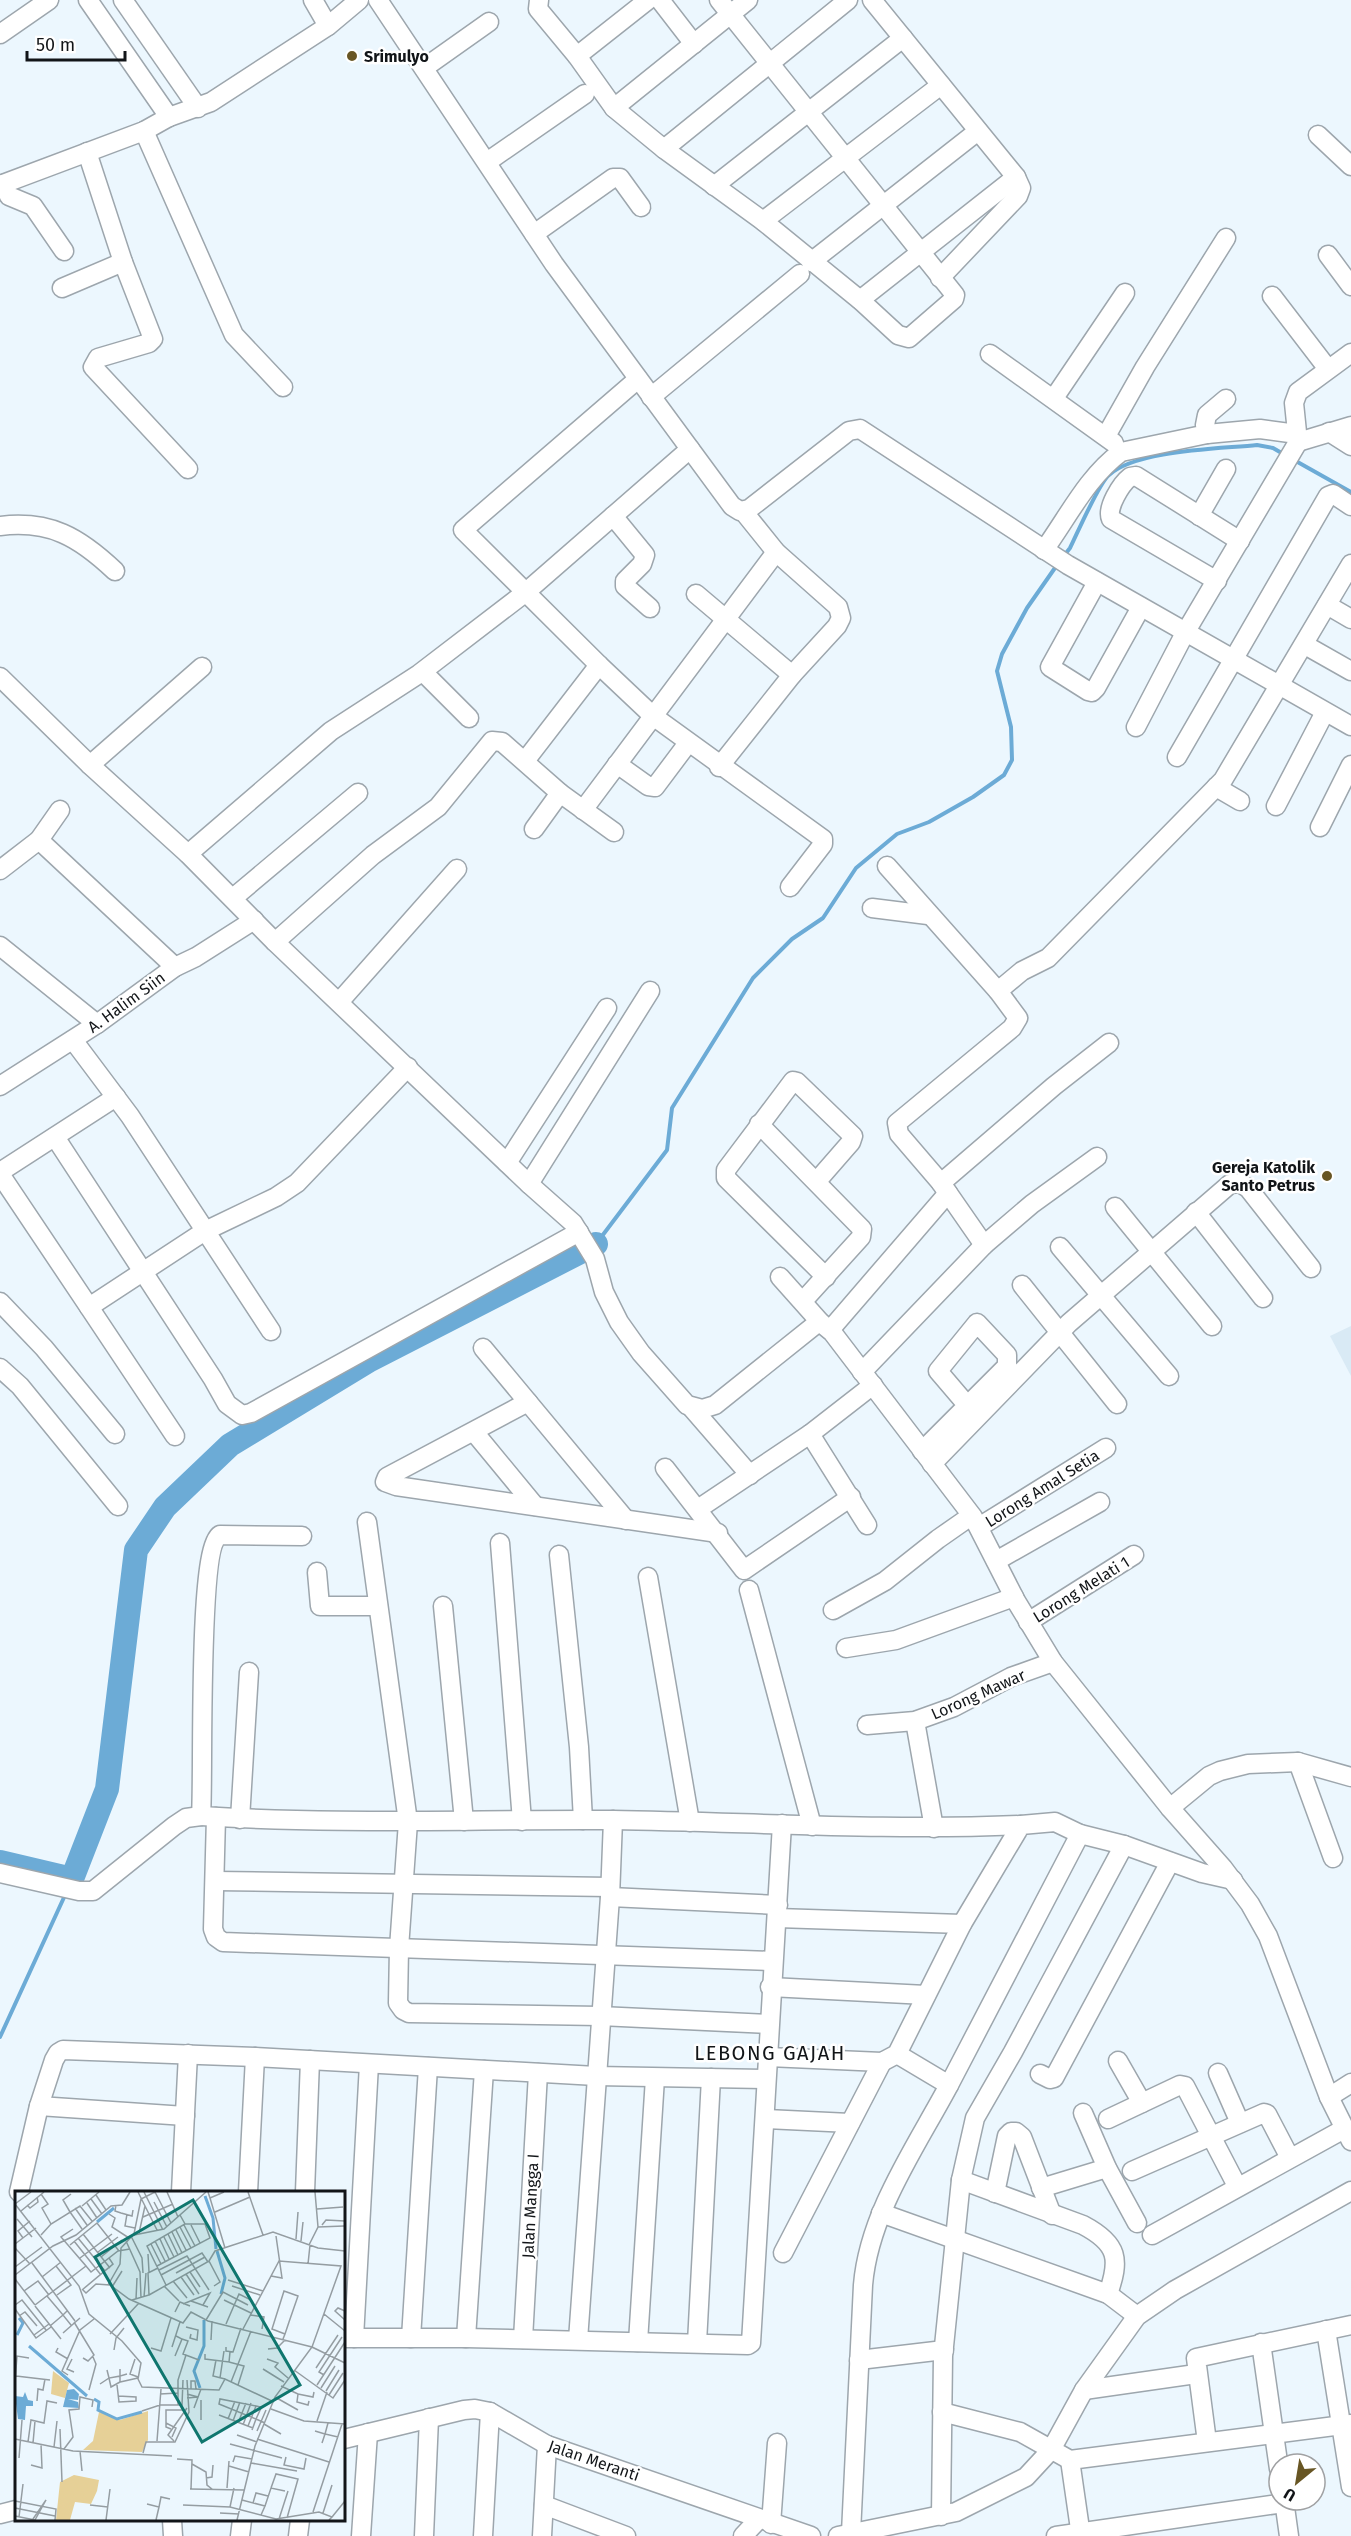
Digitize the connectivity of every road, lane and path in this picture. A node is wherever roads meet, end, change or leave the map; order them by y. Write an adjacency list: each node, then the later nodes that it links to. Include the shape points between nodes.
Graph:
1 (49, 0): 16 (street)
2 (88, 0): 27 (street)
3 (123, 0): 24 (street)
4 (313, 0): 15 (street)
5 (359, 0): 15 (street)
6 (539, 0): 19 (street, via 538,9)
7 (648, 0): 19 (street)
8 (660, 0): 18 (street)
9 (748, 0): 13 (street)
10 (848, 0): 20 (street)
11 (872, 0): 17 (street)
12 (379, 1): 21 (street)
13 (725, 7): 18 (street); 20 (street)
14 (489, 22): 21 (street)
15 (328, 26): 24 (street)
16 (0, 34)
17 (903, 38): 22 (street); 26 (street)
18 (694, 44): 25 (street)
19 (577, 56): 25 (street)
20 (770, 63): 26 (street); 31 (street)
21 (424, 68): 34 (street)
22 (941, 85): 28 (street); 32 (street)
23 (585, 94): 34 (street)
24 (198, 108): 27 (street)
25 (614, 108): 31 (street)
26 (808, 112): 32 (street); 37 (street)
27 (170, 117): 30 (street)
28 (978, 131): 36 (street); 39 (street)
29 (1318, 135): 35 (street)
30 (149, 139): 33 (street); 59 (street, via 234,335)
31 (664, 149): 37 (street)
32 (845, 158): 39 (street); 41 (street)
33 (89, 160): 38 (street); 47 (street)
34 (487, 162): 42 (street)
35 (1351, 166)
36 (1016, 177): 45 (street); 49 (street, via 1021,188 1018,196)
37 (714, 186): 41 (street)
38 (4, 189): 44 (street, via 33,206)
39 (882, 205): 45 (street); 48 (street)
40 (641, 207): 42 (street, via 620,178 614,178)
41 (763, 221): 48 (street)
42 (534, 234): 58 (street)
43 (1226, 238): 66 (street)
44 (64, 251)
45 (921, 254): 49 (street); 54 (street)
46 (1328, 255): 50 (street)
47 (123, 262): 51 (street); 72 (street, via 153,339 98,358 93,367)
48 (805, 268): 54 (street); 60 (street)
49 (940, 278): 54 (street, via 954,299 909,338 898,335)
50 (1351, 286)
51 (62, 288)
52 (1125, 293): 61 (street)
53 (1272, 296): 57 (street)
54 (860, 300)
55 (1351, 353): 57 (street)
56 (990, 354): 61 (street)
57 (1328, 369): 67 (street, via 1298,392 1294,404)
58 (638, 379): 60 (street); 85 (street, via 465,527 465,532)
59 (284, 387)
60 (651, 397): 69 (street)
61 (1054, 398): 66 (street)
62 (1226, 399): 65 (street, via 1207,415)
63 (1351, 426): 64 (street)
64 (1329, 432): 67 (street); 68 (street)
65 (1207, 434): 67 (street, via 1260,429); 70 (street)
66 (1106, 436): 70 (street)
67 (1296, 442): 78 (street)
68 (1351, 446)
69 (690, 449): 74 (street, via 732,506); 75 (street)
70 (1120, 466): 76 (street); 79 (street, via 1090,482); 83 (street, via 1110,519)
71 (1226, 469): 76 (street)
72 (188, 470)
73 (1351, 506): 94 (street, via 1330,494)
74 (743, 511): 79 (street, via 849,430 860,429); 80 (street)
75 (613, 516): 85 (street); 89 (street, via 645,555 625,586)
76 (1199, 516): 78 (street)
77 (0, 526): 82 (street, via 38,525 55,530 86,546)
78 (1240, 541): 83 (street)
79 (1045, 551): 84 (street)
80 (776, 552): 90 (street); 99 (street, via 841,614 837,626)
81 (1350, 566): 87 (street)
82 (115, 571)
83 (1217, 580): 92 (street)
84 (1097, 582): 88 (street); 88 (street, via 1051,668 1088,691 1093,691)
85 (526, 592): 95 (street); 98 (street)
86 (696, 594): 90 (street)
87 (1327, 605): 91 (street); 93 (street)
88 (1141, 607): 92 (street)
89 (650, 608)
90 (726, 618): 99 (street); 103 (street)
91 (1351, 619)
92 (1185, 633): 94 (street); 106 (street)
93 (1305, 645): 97 (street); 101 (street)
94 (1233, 658): 101 (street); 108 (street)
95 (599, 665): 103 (street); 109 (street)
96 (202, 668): 111 (street)
97 (1351, 671)
98 (423, 672): 104 (street); 125 (street, via 331,731)
99 (792, 675): 113 (street)
100 (0, 677): 111 (street)
101 (1279, 685): 102 (street); 114 (street)
102 (1325, 712): 105 (street); 118 (street)
103 (652, 716): 107 (street); 110 (street)
104 (469, 718)
105 (1351, 726)
106 (1136, 727)
107 (688, 743): 110 (street, via 655,787); 113 (street)
108 (1177, 757)
109 (525, 761): 116 (street); 134 (street, via 502,742 492,741 438,807 373,855)
110 (617, 764): 120 (street)
111 (90, 765): 125 (street)
112 (1351, 765): 121 (street)
113 (719, 767): 129 (street, via 823,839)
114 (1216, 787): 117 (street); 138 (street, via 1048,958 1022,971)
115 (358, 793): 130 (street)
116 (560, 793): 120 (street); 122 (street)
117 (1240, 801)
118 (1276, 806)
119 (60, 810): 124 (street)
120 (583, 810): 123 (street)
121 (1320, 827)
122 (534, 829)
123 (614, 832)
124 (39, 840): 128 (street); 136 (street)
125 (188, 855): 130 (street)
126 (887, 866): 132 (street)
127 (457, 869): 139 (street)
128 (0, 870)
129 (790, 886)
130 (233, 898): 133 (street)
131 (872, 908): 132 (street)
132 (928, 915): 138 (street)
133 (254, 920): 134 (street); 136 (street, A. Halim Siin)
134 (275, 942): 139 (street)
135 (0, 945): 141 (street)
136 (175, 967): 141 (street, A. Halim Siin)
137 (650, 991): 153 (street)
138 (998, 991): 154 (street, via 1017,1015 1017,1023 897,1123 899,1134)
139 (340, 1001): 144 (street)
140 (607, 1008): 150 (street)
141 (97, 1024): 142 (street, A. Halim Siin)
142 (74, 1040): 145 (street, A. Halim Siin); 146 (street)
143 (1109, 1043): 154 (street, via 1054,1086)
144 (408, 1067): 150 (street); 157 (street, via 297,1183)
145 (0, 1086)
146 (116, 1097): 148 (street); 157 (street)
147 (759, 1124): 152 (street); 152 (street, via 793,1081 840,1122 853,1138); 165 (street, via 726,1170 726,1178)
148 (55, 1137): 151 (street); 163 (street)
149 (1097, 1157): 159 (street)
150 (507, 1163): 153 (street)
151 (0, 1173): 171 (street)
152 (817, 1181): 165 (street, via 858,1222 863,1233)
153 (528, 1184): 158 (street, via 562,1212)
154 (945, 1188): 159 (street); 173 (street)
155 (1115, 1207): 161 (street)
156 (1196, 1212): 161 (street); 162 (street, via 1230,1184 1240,1183); 168 (street)
157 (205, 1231): 163 (street); 174 (street)
158 (579, 1233): 163 (street, via 242,1415 227,1404); 183 (street, via 595,1259 604,1292 619,1322 641,1353)
159 (984, 1245): 179 (street)
160 (1060, 1247): 167 (street)
161 (1152, 1252): 167 (street); 172 (street)
162 (1311, 1268)
163 (142, 1271): 171 (street)
164 (780, 1276): 169 (street)
165 (826, 1277): 169 (street)
166 (1022, 1285): 175 (street)
167 (1101, 1295): 175 (street); 178 (street)
168 (1263, 1298)
169 (803, 1301): 173 (street)
170 (0, 1302): 185 (street)
171 (88, 1307): 187 (street)
172 (1212, 1326)
173 (825, 1327): 179 (street); 183 (street, via 815,1325 803,1333 715,1405)
174 (271, 1331)
175 (1059, 1333): 181 (street); 189 (street)
176 (483, 1348): 180 (street)
177 (0, 1368): 194 (street, via 20,1386)
178 (1169, 1376)
179 (867, 1379): 186 (street); 189 (street)
180 (528, 1402): 184 (street); 197 (street)
181 (1117, 1404)
182 (968, 1405): 189 (street)
183 (691, 1407): 191 (street)
184 (474, 1432): 195 (street); 195 (street, via 384,1482)
185 (115, 1434)
186 (810, 1434): 191 (street); 192 (street)
187 (175, 1436)
188 (1106, 1448): 198 (street, Lorong Amal Setia)
189 (927, 1457): 198 (street)
190 (665, 1468): 196 (street)
191 (750, 1475): 196 (street)
192 (851, 1497): 200 (street); 201 (street, via 744,1570)
193 (1100, 1502): 206 (street)
194 (118, 1506)
195 (535, 1506): 197 (street)
196 (698, 1509): 201 (street)
197 (626, 1520): 201 (street)
198 (975, 1521): 206 (street); 213 (street, Lorong Amal Setia, via 938,1539 894,1575)
199 (367, 1522): 211 (street)
200 (867, 1525)
201 (718, 1533)
202 (302, 1536): 224 (street, via 220,1535 213,1543 201,1690)
203 (500, 1543): 228 (street)
204 (559, 1555): 229 (street)
205 (1134, 1555): 214 (street, Lorong Melati 1)
206 (996, 1561): 210 (street)
207 (317, 1572): 211 (street, via 320,1606)
208 (648, 1577): 231 (street)
209 (749, 1590): 234 (street)
210 (1014, 1597): 214 (street); 215 (street, via 908,1636)
211 (378, 1606): 230 (street)
212 (443, 1606): 227 (street)
213 (833, 1610)
214 (1028, 1622): 216 (street)
215 (846, 1648)
216 (1053, 1662): 218 (street, Lorong Mawar); 223 (street)
217 (249, 1672): 225 (street)
218 (915, 1721): 219 (street, Lorong Mawar); 235 (street)
219 (867, 1725)
220 (1298, 1762): 221 (street); 223 (street, via 1255,1763 1220,1771 1201,1781); 238 (street)
221 (1346, 1776): 222 (street)
222 (1351, 1791)
223 (1170, 1808): 241 (street)
224 (208, 1817): 225 (street); 240 (street, via 186,1818 96,1890 79,1891); 242 (street)
225 (240, 1819): 230 (street)
226 (613, 1820): 229 (street); 231 (street); 244 (street)
227 (464, 1821): 228 (street); 230 (street)
228 (522, 1821): 229 (street)
229 (583, 1821)
230 (408, 1822): 243 (street)
231 (690, 1822): 232 (street)
232 (782, 1824): 234 (street); 245 (street)
233 (1021, 1825): 235 (street); 236 (street, via 1052,1822); 246 (street)
234 (812, 1826): 235 (street)
235 (934, 1828)
236 (1080, 1834): 237 (street); 271 (street)
237 (1124, 1845): 239 (street); 286 (street, via 979,2108)
238 (1333, 1858)
239 (1170, 1862): 241 (street); 265 (street, via 1054,2078)
240 (0, 1873)
241 (1233, 1880): 272 (street, via 1268,1936)
242 (215, 1881): 243 (street); 247 (street, via 213,1932 223,1942)
243 (402, 1884): 244 (street); 247 (street)
244 (610, 1892): 245 (street); 248 (street)
245 (777, 1911): 246 (street); 249 (street)
246 (962, 1924): 251 (street)
247 (399, 1948): 248 (street); 252 (street, via 399,2003 406,2012)
248 (605, 1954): 249 (street); 252 (street)
249 (773, 1961): 250 (street)
250 (770, 1987): 251 (street); 253 (street)
251 (926, 1995): 257 (street)
252 (600, 2016): 253 (street); 266 (street)
253 (768, 2024): 256 (street)
254 (188, 2054): 255 (street); 274 (street, via 63,2050 54,2060); 276 (street)
255 (255, 2057): 258 (street); 291 (street)
256 (768, 2057): 257 (street); 269 (street)
257 (889, 2058): 271 (street); 279 (street)
258 (310, 2060): 260 (street); 292 (street)
259 (1118, 2061): 273 (street)
260 (369, 2064): 261 (street); 305 (street)
261 (428, 2067): 262 (street); 306 (street)
262 (484, 2070): 263 (street); 307 (street)
263 (538, 2073): 266 (street); 308 (street, Jalan Mangga I)
264 (1218, 2073): 280 (street)
265 (1040, 2074)
266 (596, 2076): 267 (street); 309 (street)
267 (655, 2078): 268 (street); 310 (street)
268 (711, 2078): 269 (street); 311 (street)
269 (766, 2079): 277 (street)
270 (1351, 2083): 272 (street)
271 (949, 2085): 295 (street)
272 (1329, 2097): 281 (street)
273 (1142, 2103): 278 (street); 282 (street, via 1185,2086)
274 (39, 2106): 276 (street); 289 (street)
275 (1083, 2113): 284 (street)
276 (185, 2116): 290 (street)
277 (766, 2119): 279 (street); 311 (street, via 752,2342)
278 (1108, 2119)
279 (850, 2123): 300 (street)
280 (1240, 2123): 282 (street); 283 (street, via 1267,2114)
281 (1347, 2135): 283 (street)
282 (1212, 2137): 285 (street); 287 (street)
283 (1290, 2158): 287 (street)
284 (1107, 2168): 288 (street); 297 (street)
285 (1132, 2171)
286 (961, 2180): 294 (street); 299 (street)
287 (1237, 2186): 298 (street)
288 (1041, 2188): 294 (street, via 1022,2137 1013,2131 1008,2136); 296 (street)
289 (19, 2191)
290 (181, 2191)
291 (248, 2191)
292 (305, 2191)
293 (1351, 2191): 302 (street, via 1175,2290)
294 (995, 2193): 296 (street)
295 (881, 2213): 299 (street); 314 (street, via 864,2266)
296 (1052, 2215): 301 (street, via 1094,2231 1110,2247 1116,2271)
297 (1137, 2223)
298 (1152, 2235)
299 (956, 2239): 301 (street); 313 (street)
300 (783, 2253)
301 (1108, 2294): 302 (street)
302 (1137, 2316): 316 (street)
303 (1351, 2325): 304 (street)
304 (1326, 2330): 312 (street); 320 (street)
305 (349, 2338): 306 (street)
306 (411, 2338): 307 (street)
307 (466, 2338): 308 (street)
308 (523, 2339): 309 (street)
309 (578, 2340): 310 (street)
310 (638, 2342): 311 (street)
311 (697, 2343)
312 (1261, 2343): 315 (street, via 1198,2357); 322 (street)
313 (944, 2350): 314 (street); 318 (street)
314 (859, 2360): 342 (street)
315 (1197, 2374): 316 (street); 324 (street)
316 (1084, 2390): 327 (street)
317 (490, 2412): 319 (street, Jalan Meranti, via 470,2409); 326 (street, Jalan Meranti); 349 (street)
318 (942, 2412): 327 (street, via 1010,2429); 336 (street)
319 (429, 2418): 321 (street, Jalan Meranti); 348 (street)
320 (1346, 2425): 322 (street); 330 (street)
321 (368, 2433): 323 (street, Jalan Meranti); 347 (street)
322 (1274, 2433): 324 (street); 328 (street)
323 (345, 2439)
324 (1207, 2442): 329 (street)
325 (777, 2443): 340 (street)
326 (547, 2445): 332 (street); 340 (street, Jalan Meranti)
327 (1051, 2450): 329 (street); 336 (street, via 1017,2483)
328 (1277, 2452)
329 (1070, 2460): 343 (street)
330 (1351, 2487)
331 (1267, 2504): 343 (street)
332 (544, 2505): 350 (street); 351 (street)
333 (15, 2510): 335 (street)
334 (1286, 2512): 355 (street)
335 (0, 2514)
336 (941, 2516): 341 (street)
337 (172, 2521): 344 (street)
338 (242, 2521): 345 (street)
339 (300, 2521): 346 (street)
340 (764, 2522): 352 (street); 353 (street, Jalan Meranti)
341 (884, 2532): 342 (street)
342 (845, 2534)
343 (1081, 2534): 354 (street)
344 (173, 2536)
345 (240, 2536)
346 (298, 2536)
347 (362, 2536)
348 (424, 2536)
349 (483, 2536)
350 (542, 2536)
351 (626, 2536)
352 (743, 2536)
353 (811, 2536)
354 (1056, 2536)
355 (1289, 2536)

